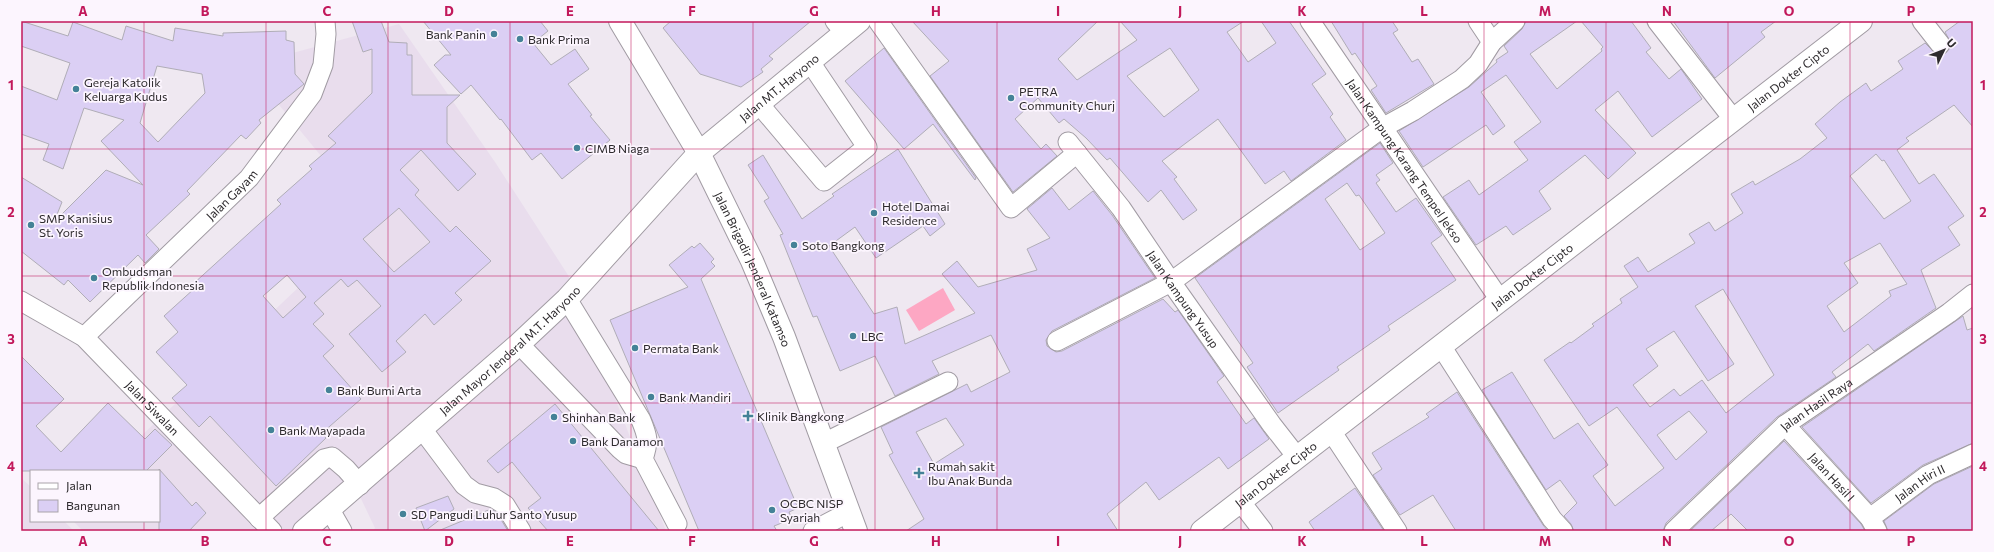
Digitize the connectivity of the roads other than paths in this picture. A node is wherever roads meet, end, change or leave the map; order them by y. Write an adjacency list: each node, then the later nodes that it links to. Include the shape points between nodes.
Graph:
1 (325, 21): 23 (street, Jalan Gayam, via 323,65 312,94 249,178)
2 (620, 21): 17 (main road, Jalan Brigadir Jenderal Katamso)
3 (878, 21): 18 (street, Jalan Kampung Yusup, via 1011,208 1072,148 1121,208)
4 (1310, 21): 16 (street, Jalan Kampung Karang Tempel Jekso)
5 (1478, 21): 11 (street)
6 (1515, 21): 11 (street)
7 (1657, 21): 15 (street)
8 (1861, 21): 15 (main road, Jalan Dokter Cipto)
9 (1922, 21): 12 (street)
10 (846, 25): 13 (main road, Jalan MT. Haryono)
11 (1492, 42): 16 (street, via 1478,64 1462,79)
12 (1940, 44)
13 (810, 62): 14 (main road, Jalan MT. Haryono); 14 (street, via 867,147 824,181)
14 (759, 104): 17 (main road, Jalan MT. Haryono)
15 (1734, 120): 22 (main road, Jalan Dokter Cipto)
16 (1382, 128): 18 (street); 22 (street, Jalan Kampung Karang Tempel Jekso)
17 (699, 153): 20 (main road, Jalan Mayor Jenderal M.T. Haryono); 31 (main road, Jalan Brigadir Jenderal Katamso, via 752,261)
18 (1171, 282): 24 (street); 33 (street, Jalan Kampung Yusup)
19 (1973, 294): 28 (street, Jalan Hasil Raya)
20 (567, 299): 25 (main road, Jalan Mayor Jenderal M.T. Haryono); 34 (street, via 641,420 648,443)
21 (21, 300): 23 (street, Jalan Siwalan)
22 (1500, 300): 26 (main road, Jalan Dokter Cipto)
23 (84, 337): 39 (street, Jalan Siwalan)
24 (1057, 341)
25 (519, 344): 29 (main road, Jalan Mayor Jenderal M.T. Haryono); 34 (street, via 620,450)
26 (1441, 346): 30 (main road, Jalan Dokter Cipto); 49 (street, via 1502,443)
27 (948, 382): 31 (street)
28 (1785, 425): 41 (street, Jalan Hasil I); 50 (street, Jalan Hasil Raya)
29 (422, 429): 35 (main road, Jalan Mayor Jenderal M.T. Haryono); 44 (street, via 464,485 505,505)
30 (1331, 431): 33 (main road, Jalan Dokter Cipto); 48 (street)
31 (824, 443): 38 (main road, Jalan Brigadir Jenderal Katamso)
32 (1973, 454): 41 (street, Jalan Hiri II, via 1928,474)
33 (1297, 457): 36 (main road, Jalan Dokter Cipto)
34 (643, 459): 40 (street)
35 (360, 485): 37 (main road, Jalan Mayor Jenderal M.T. Haryono); 39 (street, via 332,457 324,459)
36 (1240, 501): 46 (main road, Jalan Dokter Cipto); 47 (street)
37 (330, 510): 42 (main road, Jalan Mayor Jenderal M.T. Haryono); 43 (street)
38 (853, 521): 45 (street)
39 (266, 524)
40 (677, 524)
41 (1873, 524)
42 (304, 531)
43 (342, 531)
44 (521, 531)
45 (814, 531)
46 (1202, 531)
47 (1262, 531)
48 (1397, 531)
49 (1563, 531)
50 (1674, 531)

